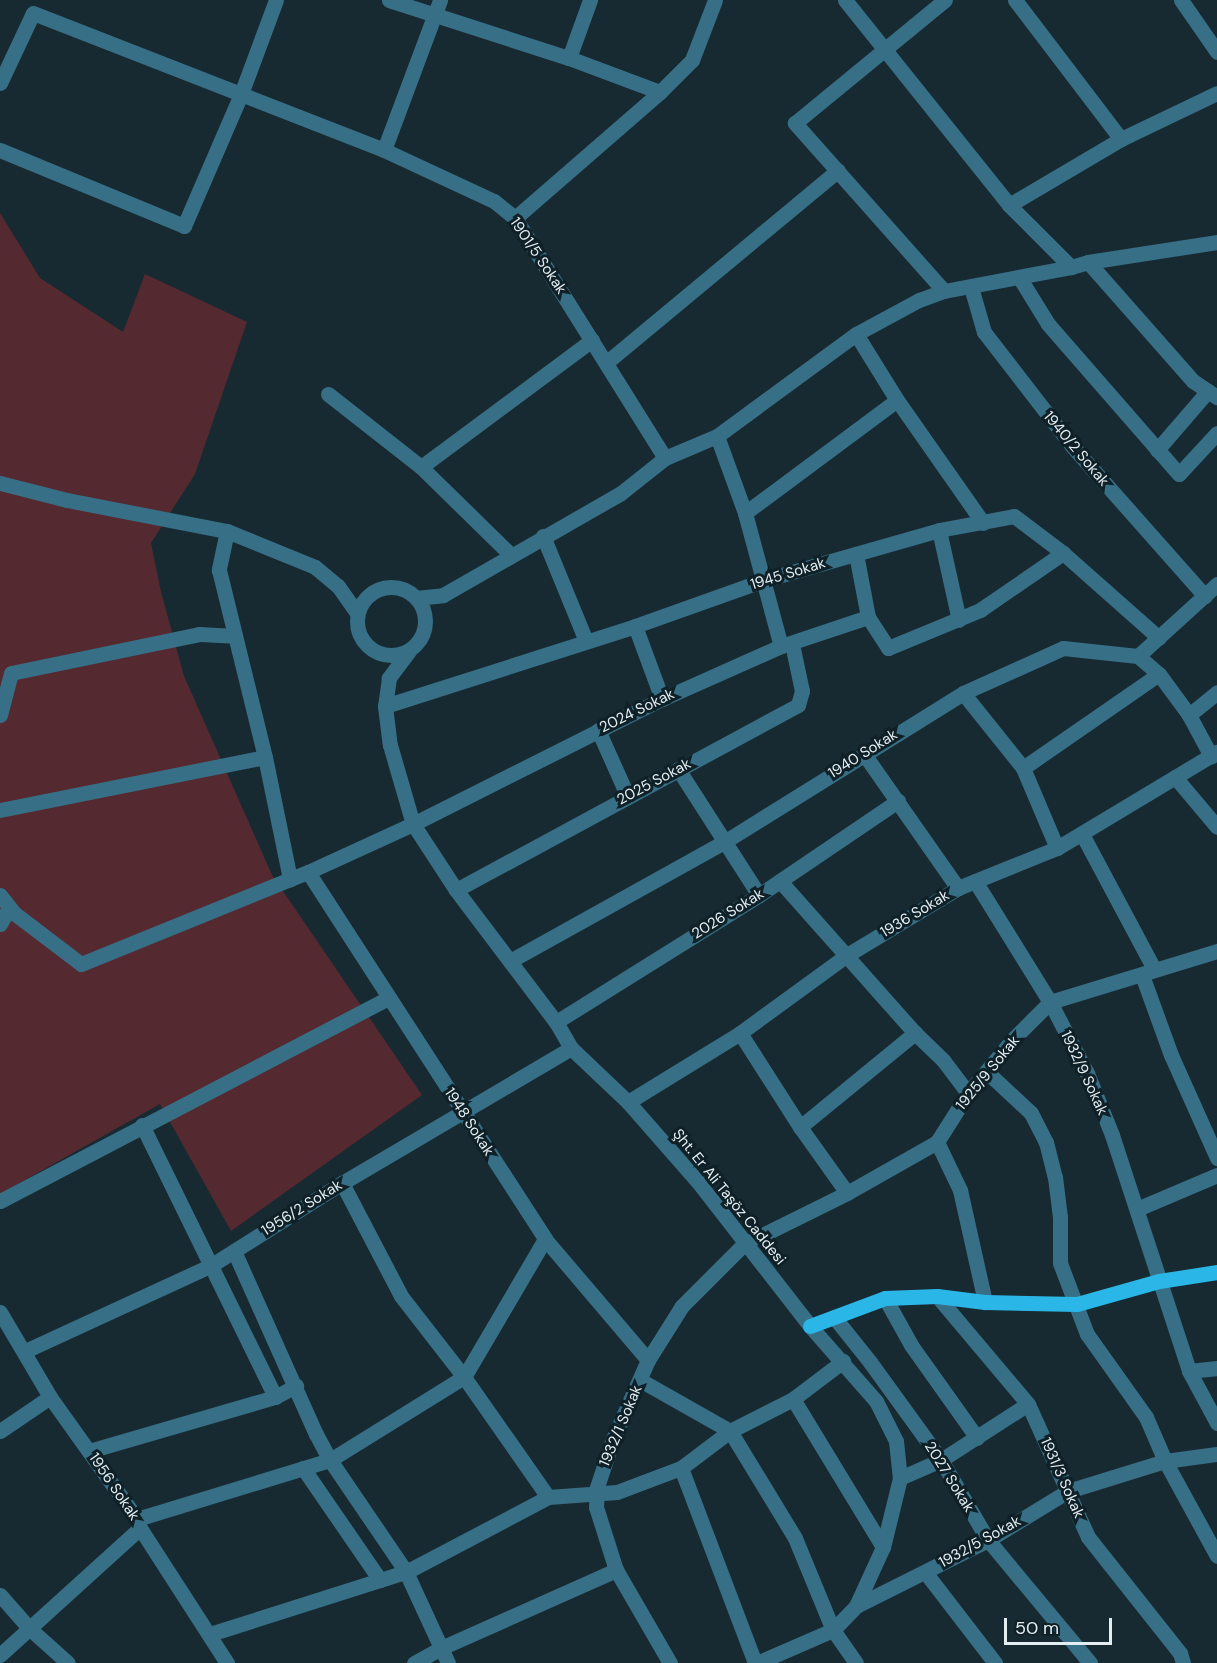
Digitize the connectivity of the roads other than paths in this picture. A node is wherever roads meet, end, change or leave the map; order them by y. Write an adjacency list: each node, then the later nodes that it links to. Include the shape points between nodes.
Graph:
1 (276, 0): 18 (street)
2 (389, 0): 11 (street)
3 (440, 0): 11 (street)
4 (590, 0): 14 (street)
5 (715, 0): 16 (street, via 692,60)
6 (845, 0): 12 (street)
7 (1015, 0): 19 (street)
8 (1181, 0): 13 (street)
9 (938, 2): 12 (street)
10 (32, 7): 15 (street, 1901/5 Sokak); 18 (street, 1901/5 Sokak)
11 (434, 16): 14 (street); 21 (street)
12 (885, 47): 22 (street, via 795,123); 23 (street)
13 (1217, 52)
14 (569, 58): 16 (street)
15 (0, 83)
16 (660, 92): 24 (street)
17 (1217, 93): 19 (street)
18 (241, 94): 20 (street, via 184,226); 21 (street, 1901/5 Sokak)
19 (1121, 139): 23 (street)
20 (0, 150)
21 (384, 150): 24 (street, 1901/5 Sokak, via 494,201)
22 (838, 170): 31 (street); 34 (street)
23 (1009, 205): 28 (street)
24 (514, 218): 33 (street, 1901/5 Sokak)
25 (1210, 244): 26 (street); 27 (street)
26 (1217, 256)
27 (1089, 262): 28 (street); 36 (street, via 1193,381)
28 (1071, 267): 29 (street)
29 (1019, 277): 30 (street); 40 (street, via 1048,324)
30 (971, 287): 31 (street); 57 (street, 1940/2 Sokak, via 984,332 1073,447)
31 (944, 291): 32 (street)
32 (856, 334): 37 (street); 39 (street)
33 (592, 340): 34 (street, 1901/5 Sokak); 42 (street)
34 (607, 362): 41 (street, 1901/5 Sokak)
35 (328, 394): 42 (street)
36 (1213, 394): 40 (street)
37 (897, 400): 44 (street); 45 (street)
38 (1217, 433): 40 (street, via 1179,474)
39 (717, 436): 41 (street); 44 (street, 2025 Sokak)
40 (1157, 450)
41 (665, 458): 48 (street, via 621,493)
42 (421, 467): 51 (street)
43 (0, 483): 47 (street)
44 (745, 513): 52 (street, 2025 Sokak)
45 (983, 523): 46 (street, 1945 Sokak); 49 (street, 1945 Sokak, via 1014,516)
46 (939, 530): 50 (street, 1945 Sokak); 61 (street)
47 (226, 531): 54 (street, via 315,567); 64 (street, via 219,570)
48 (543, 536): 51 (street); 66 (street)
49 (1063, 553): 61 (street); 65 (street, 1945 Sokak)
50 (856, 554): 52 (street, 1945 Sokak); 60 (street)
51 (512, 555): 55 (street)
52 (764, 580): 62 (street, 1945 Sokak); 67 (street, 2025 Sokak)
53 (1217, 584): 57 (street)
54 (338, 586): 56 (street); 59 (street)
55 (443, 595): 58 (street); 63 (street)
56 (367, 596): 58 (street, via 386,587); 59 (street)
57 (1205, 597): 65 (street)
58 (416, 598): 63 (street, via 425,616)
59 (357, 613): 69 (street, via 358,632)
60 (868, 617): 61 (street, via 888,648); 67 (street, 2024 Sokak)
61 (959, 620)
62 (635, 626): 66 (street, 1945 Sokak); 75 (street)
63 (425, 627): 68 (street, via 422,637)
64 (235, 636): 77 (street, via 199,634 11,673); 82 (street)
65 (1159, 638): 70 (street)
66 (586, 641): 76 (street, 1945 Sokak)
67 (786, 645): 75 (street, 2024 Sokak); 84 (street, 2025 Sokak, via 802,692 798,705)
68 (409, 651): 69 (street, via 385,656); 72 (street)
69 (376, 653): 72 (street)
70 (1138, 656): 71 (street); 74 (street, 1940 Sokak, via 1063,648)
71 (1159, 674): 78 (street); 83 (street)
72 (388, 678): 76 (street, Şht. Er Ali Taşöz Caddesi)
73 (1217, 692): 78 (street)
74 (963, 693): 80 (street, 1940 Sokak); 83 (street)
75 (662, 699): 79 (street, 2024 Sokak)
76 (385, 706): 89 (street, Şht. Er Ali Taşöz Caddesi, via 390,745)
77 (0, 715)
78 (1189, 715): 81 (street)
79 (598, 730): 86 (street); 89 (street, 2024 Sokak)
80 (864, 754): 87 (street); 92 (street, 1940 Sokak)
81 (1214, 754): 85 (street, 1936 Sokak)
82 (265, 757): 88 (street); 95 (street)
83 (1023, 768): 93 (street)
84 (678, 769): 86 (street, 2025 Sokak); 92 (street)
85 (1175, 777): 90 (street); 91 (street, 1936 Sokak)
86 (628, 797): 99 (street, 2025 Sokak)
87 (898, 801): 96 (street, 2026 Sokak); 98 (street)
88 (0, 810)
89 (413, 824): 94 (street, 2024 Sokak); 99 (street, Şht. Er Ali Taşöz Caddesi)
90 (1217, 827)
91 (1083, 834): 93 (street, 1936 Sokak); 107 (street)
92 (724, 842): 101 (street); 106 (street, 1940 Sokak)
93 (1057, 848): 97 (street, 1936 Sokak)
94 (308, 872): 95 (street, 2024 Sokak); 108 (street, 1948 Sokak)
95 (290, 879): 102 (street, 2024 Sokak, via 81,964)
96 (780, 881): 101 (street, 2026 Sokak); 105 (street)
97 (975, 881): 98 (street, 1936 Sokak); 109 (street, 1932/9 Sokak)
98 (958, 888): 105 (street, 1936 Sokak)
99 (456, 890): 106 (street, Şht. Er Ali Taşöz Caddesi)
100 (0, 895): 102 (street)
101 (759, 895): 110 (street, 2026 Sokak)
102 (9, 908): 103 (street)
103 (0, 924)
104 (1217, 951): 107 (street, 1925/9 Sokak)
105 (846, 955): 111 (street); 112 (street, 1936 Sokak)
106 (510, 961): 110 (street, Şht. Er Ali Taşöz Caddesi)
107 (1148, 972): 109 (street, 1925/9 Sokak); 121 (street, via 1171,1055)
108 (389, 998): 117 (street, 1948 Sokak); 118 (street)
109 (1050, 1002): 114 (street, 1925/9 Sokak); 126 (street, 1932/9 Sokak, via 1087,1073)
110 (555, 1022): 113 (street, Şht. Er Ali Taşöz Caddesi)
111 (915, 1033): 115 (street, via 943,1060); 119 (street)
112 (740, 1034): 116 (street, 1936 Sokak); 119 (street)
113 (571, 1048): 116 (street, Şht. Er Ali Taşöz Caddesi); 117 (street, 1956/2 Sokak)
114 (987, 1072): 115 (street, 1925/9 Sokak); 136 (street, via 1030,1113 1046,1142 1060,1217 1060,1263)
115 (968, 1093): 120 (street, 1925/9 Sokak)
116 (628, 1102): 128 (street, Şht. Er Ali Taşöz Caddesi, via 698,1182)
117 (462, 1111): 123 (street, 1956/2 Sokak); 127 (street, 1948 Sokak)
118 (142, 1125): 125 (street); 130 (street)
119 (800, 1127): 124 (street)
120 (937, 1142): 124 (street, 1925/9 Sokak); 135 (street, via 960,1190)
121 (1217, 1158)
122 (1217, 1175): 126 (street)
123 (342, 1183): 129 (street, 1956/2 Sokak); 145 (street, via 402,1296)
124 (847, 1193): 128 (street, 1925/9 Sokak)
125 (0, 1201)
126 (1137, 1209): 132 (street, 1932/9 Sokak)
127 (545, 1239): 141 (street, 1948 Sokak); 145 (street)
128 (744, 1244): 139 (street, Şht. Er Ali Taşöz Caddesi); 141 (street, 1932/1 Sokak, via 682,1306)
129 (234, 1251): 130 (street, 1956/2 Sokak); 147 (street)
130 (210, 1266): 140 (street, 1956/2 Sokak); 149 (street)
131 (1217, 1272): 132 (main road)
132 (1159, 1281): 136 (main road); 144 (street, 1932/9 Sokak)
133 (937, 1296): 134 (main road); 135 (main road); 151 (street, 1931/3 Sokak)
134 (885, 1298): 138 (main road); 155 (street, via 911,1345)
135 (985, 1302): 136 (main road)
136 (1077, 1304): 160 (street, via 1087,1334 1146,1417)
137 (0, 1312): 140 (street, 1956 Sokak)
138 (834, 1317): 139 (main road); 159 (street, 2027 Sokak)
139 (810, 1326): 142 (street, Şht. Er Ali Taşöz Caddesi)
140 (25, 1351): 148 (street, 1956 Sokak)
141 (648, 1360): 146 (street, 1932/1 Sokak)
142 (843, 1361): 150 (street); 163 (street, Şht. Er Ali Taşöz Caddesi, via 876,1401 896,1441)
143 (1217, 1368): 144 (street)
144 (1189, 1371): 152 (street, 1932/9 Sokak)
145 (464, 1377): 158 (street); 166 (street)
146 (640, 1380): 154 (street); 165 (street, 1932/1 Sokak, via 613,1439)
147 (296, 1386): 149 (street); 158 (street)
148 (50, 1397): 153 (street); 156 (street, 1956 Sokak)
149 (275, 1397): 156 (street)
150 (793, 1398): 154 (street); 169 (street)
151 (1028, 1404): 155 (street); 164 (street, 1931/3 Sokak)
152 (1217, 1423)
153 (0, 1431)
154 (730, 1431): 162 (street); 178 (street, via 795,1538)
155 (977, 1438): 159 (street)
156 (89, 1451): 167 (street, 1956 Sokak)
157 (1217, 1454): 160 (street, 1932/5 Sokak)
158 (330, 1460): 161 (street); 172 (street)
159 (941, 1460): 163 (street); 168 (street, 2027 Sokak)
160 (1165, 1461): 164 (street, 1932/5 Sokak); 170 (street)
161 (303, 1468): 167 (street); 174 (street)
162 (681, 1468): 165 (street, via 617,1492); 187 (street)
163 (900, 1478): 169 (street)
164 (1068, 1491): 168 (street, 1932/5 Sokak); 191 (street, 1931/3 Sokak, via 1089,1537 1180,1653)
165 (597, 1492): 166 (street); 171 (street, 1932/1 Sokak, via 602,1532)
166 (548, 1497): 172 (street)
167 (139, 1523): 177 (street); 179 (street, 1956 Sokak)
168 (988, 1540): 173 (street, 1932/5 Sokak); 190 (street, 2027 Sokak)
169 (883, 1546): 176 (street)
170 (1217, 1556)
171 (616, 1570): 180 (street); 186 (street, 1932/1 Sokak)
172 (406, 1572): 174 (street); 180 (street)
173 (925, 1572): 176 (street, 1932/5 Sokak); 189 (street)
174 (380, 1580): 179 (street)
175 (0, 1595): 177 (street)
176 (856, 1606): 178 (street, 1932/5 Sokak)
177 (29, 1628): 181 (street); 182 (street)
178 (834, 1630): 187 (street, 1932/5 Sokak); 188 (street)
179 (210, 1634): 183 (street, 1956 Sokak)
180 (441, 1648): 184 (street); 185 (street)
181 (0, 1655)
182 (68, 1663)
183 (227, 1663)
184 (414, 1663)
185 (448, 1663)
186 (670, 1663)
187 (756, 1663)
188 (856, 1663)
189 (994, 1663)
190 (1090, 1663)
191 (1183, 1663)

